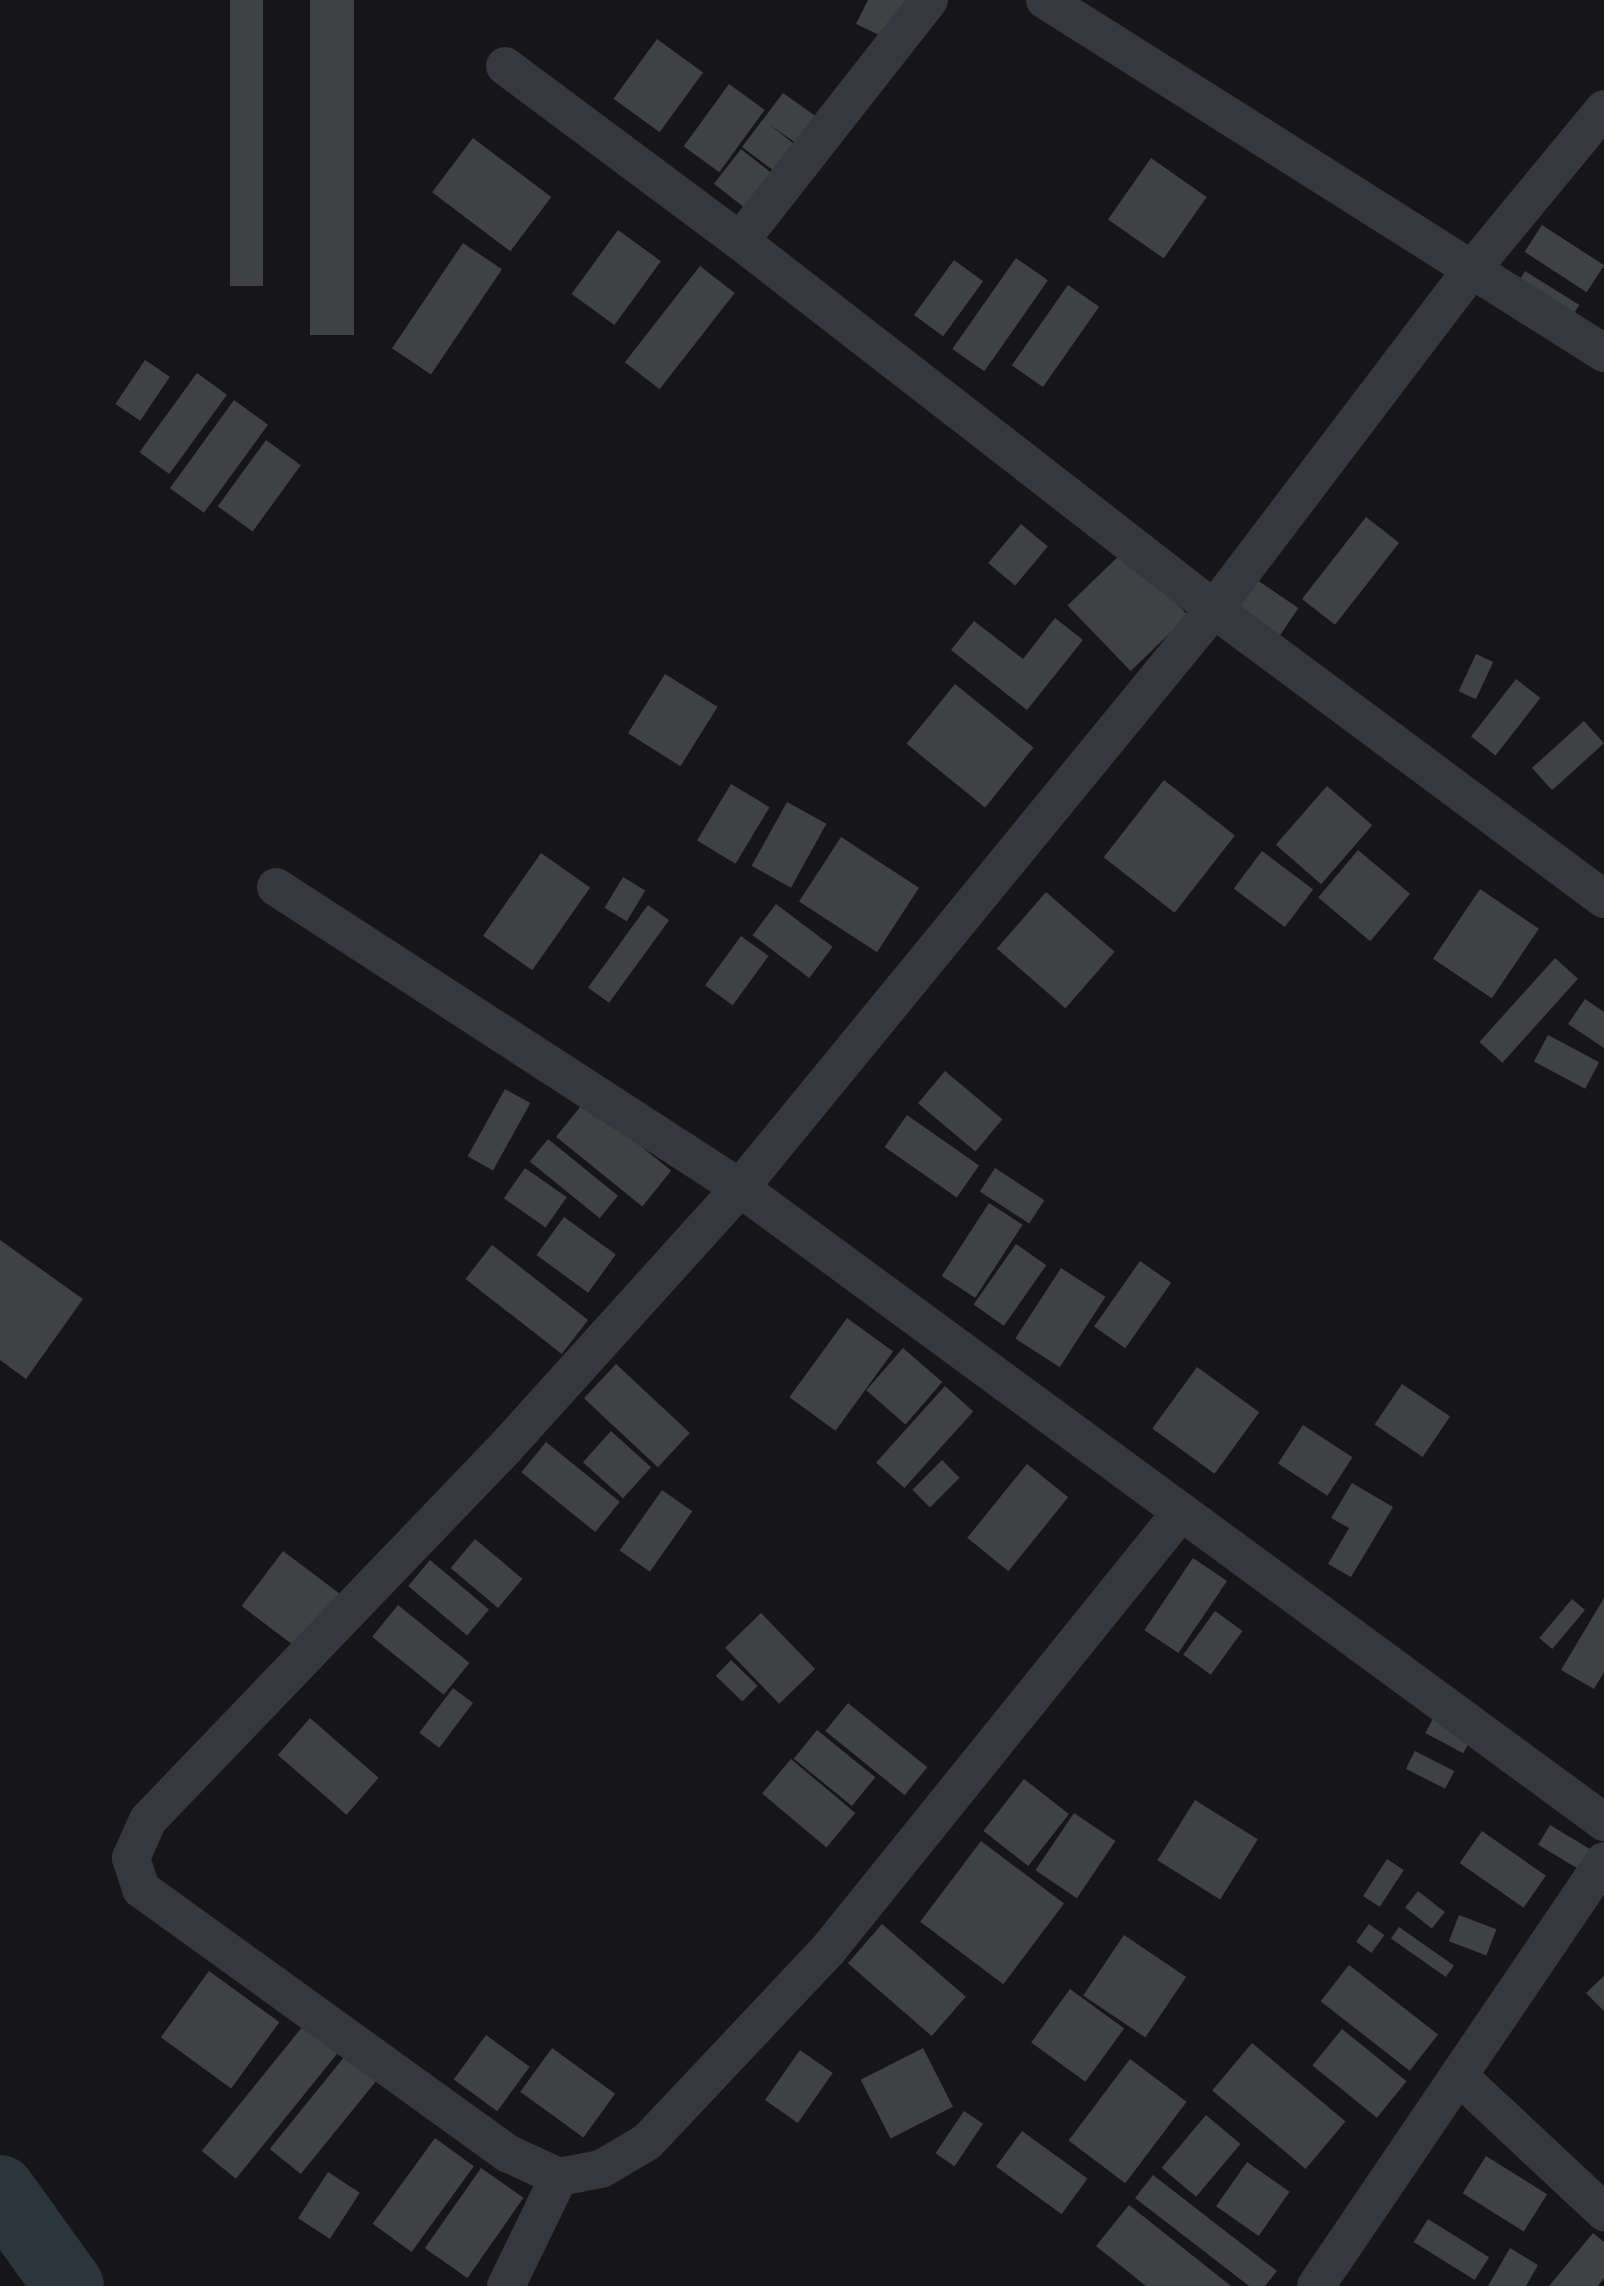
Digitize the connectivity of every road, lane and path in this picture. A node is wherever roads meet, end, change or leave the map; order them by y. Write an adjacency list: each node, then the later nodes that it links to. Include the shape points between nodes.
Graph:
1 (929, 0): 5 (street)
2 (1045, 0): 6 (street)
3 (505, 66): 5 (street)
4 (1604, 110): 6 (street)
5 (740, 241): 8 (street)
6 (1473, 268): 7 (street); 8 (street)
7 (1604, 353)
8 (1214, 609): 10 (street); 11 (street)
9 (276, 887): 11 (street)
10 (1604, 899)
11 (740, 1188): 12 (street); 16 (street, via 507,1446 148,1820 131,1858 141,1889 509,2154)
12 (1181, 1512): 13 (street); 16 (street, via 828,1950 647,2142 601,2169)
13 (1604, 1822)
14 (1604, 1861): 15 (street)
15 (1462, 2079): 17 (street); 19 (street)
16 (559, 2177): 18 (street)
17 (1604, 2212)
18 (506, 2286)
19 (1316, 2286)

